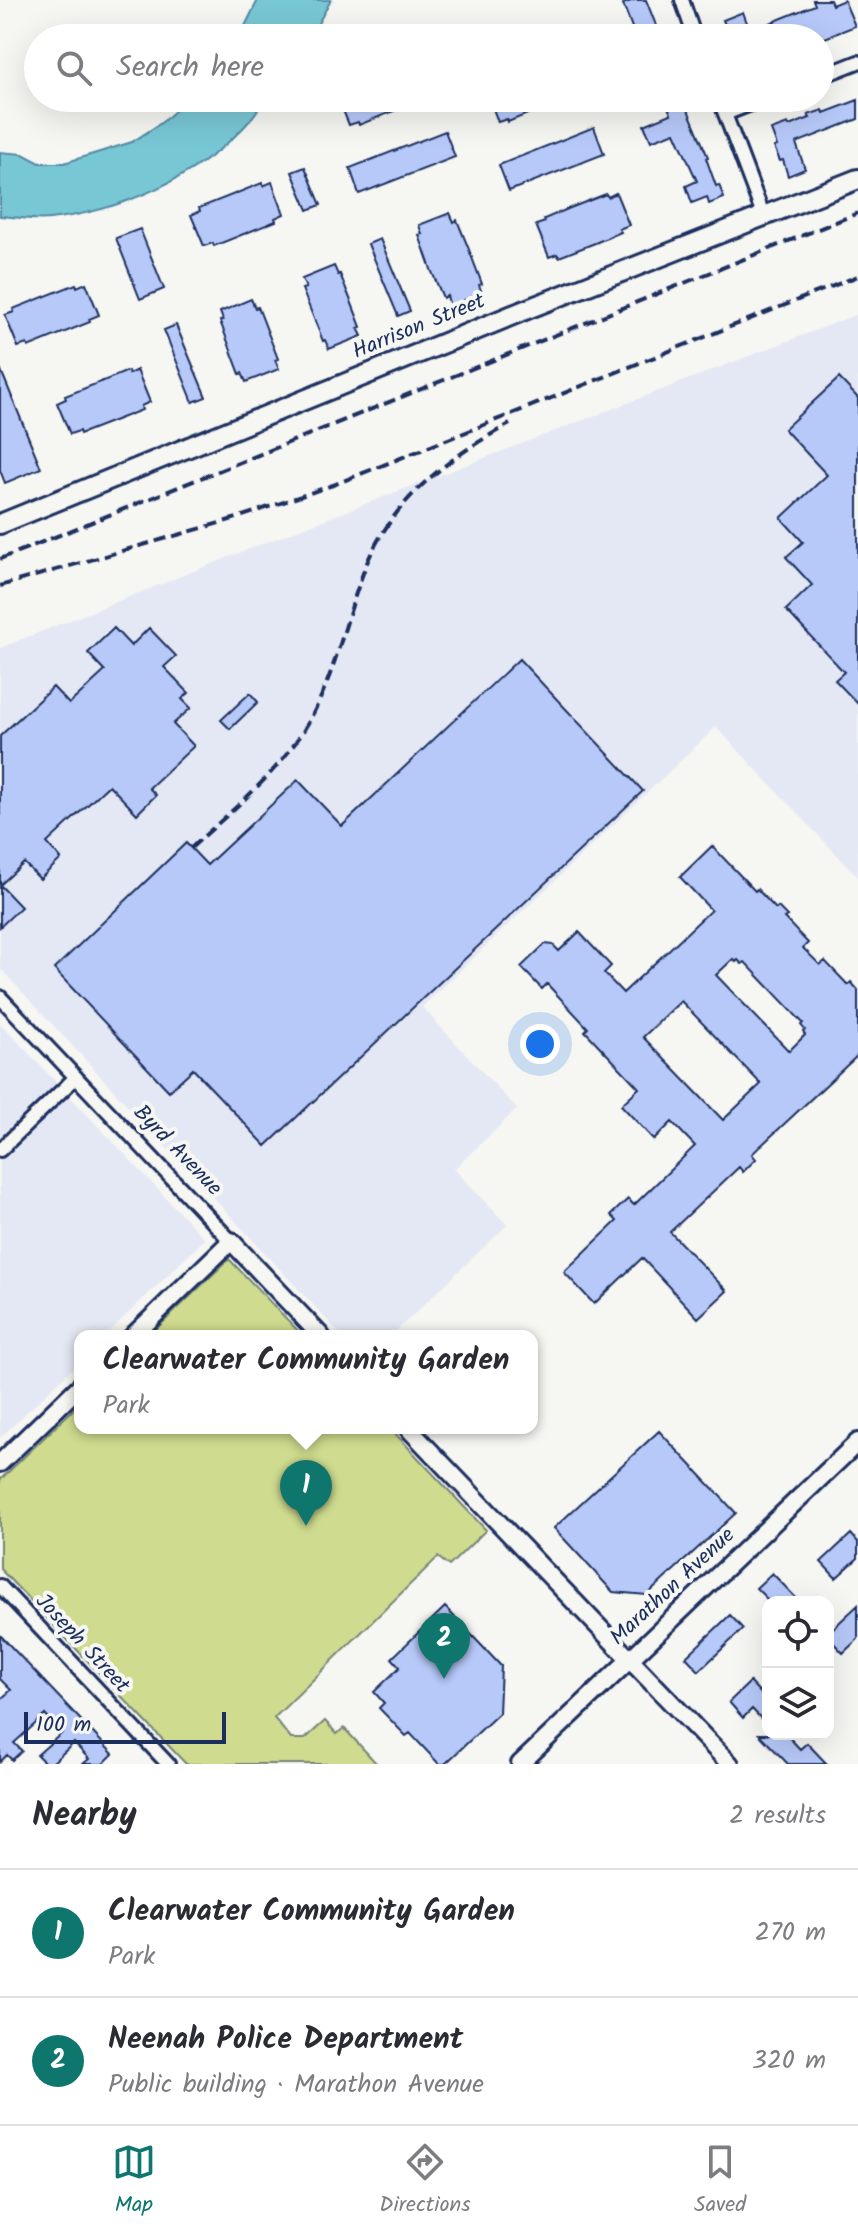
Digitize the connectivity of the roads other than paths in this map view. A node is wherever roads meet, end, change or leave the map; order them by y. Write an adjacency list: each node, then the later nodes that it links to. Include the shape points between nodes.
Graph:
1 (682, 0): 2 (street)
2 (690, 24)
3 (858, 62): 4 (street)
4 (834, 71)
5 (730, 112): 6 (street)
6 (725, 114): 8 (street)
7 (858, 179): 8 (main road, Harrison Street)
8 (764, 217): 9 (main road, Harrison Street)
9 (0, 524)
10 (0, 997): 11 (street, Byrd Avenue)
11 (76, 1077): 12 (street); 13 (street, Byrd Avenue)
12 (0, 1150)
13 (231, 1241): 14 (street); 15 (street, Byrd Avenue)
14 (139, 1330)
15 (315, 1330)
16 (74, 1392): 19 (street)
17 (414, 1434): 21 (street)
18 (858, 1442): 21 (street, Marathon Avenue)
19 (0, 1463)
20 (0, 1586): 22 (street, Joseph Street)
21 (630, 1658): 23 (street, Marathon Avenue); 24 (street)
22 (168, 1764)
23 (520, 1764)
24 (730, 1764)

